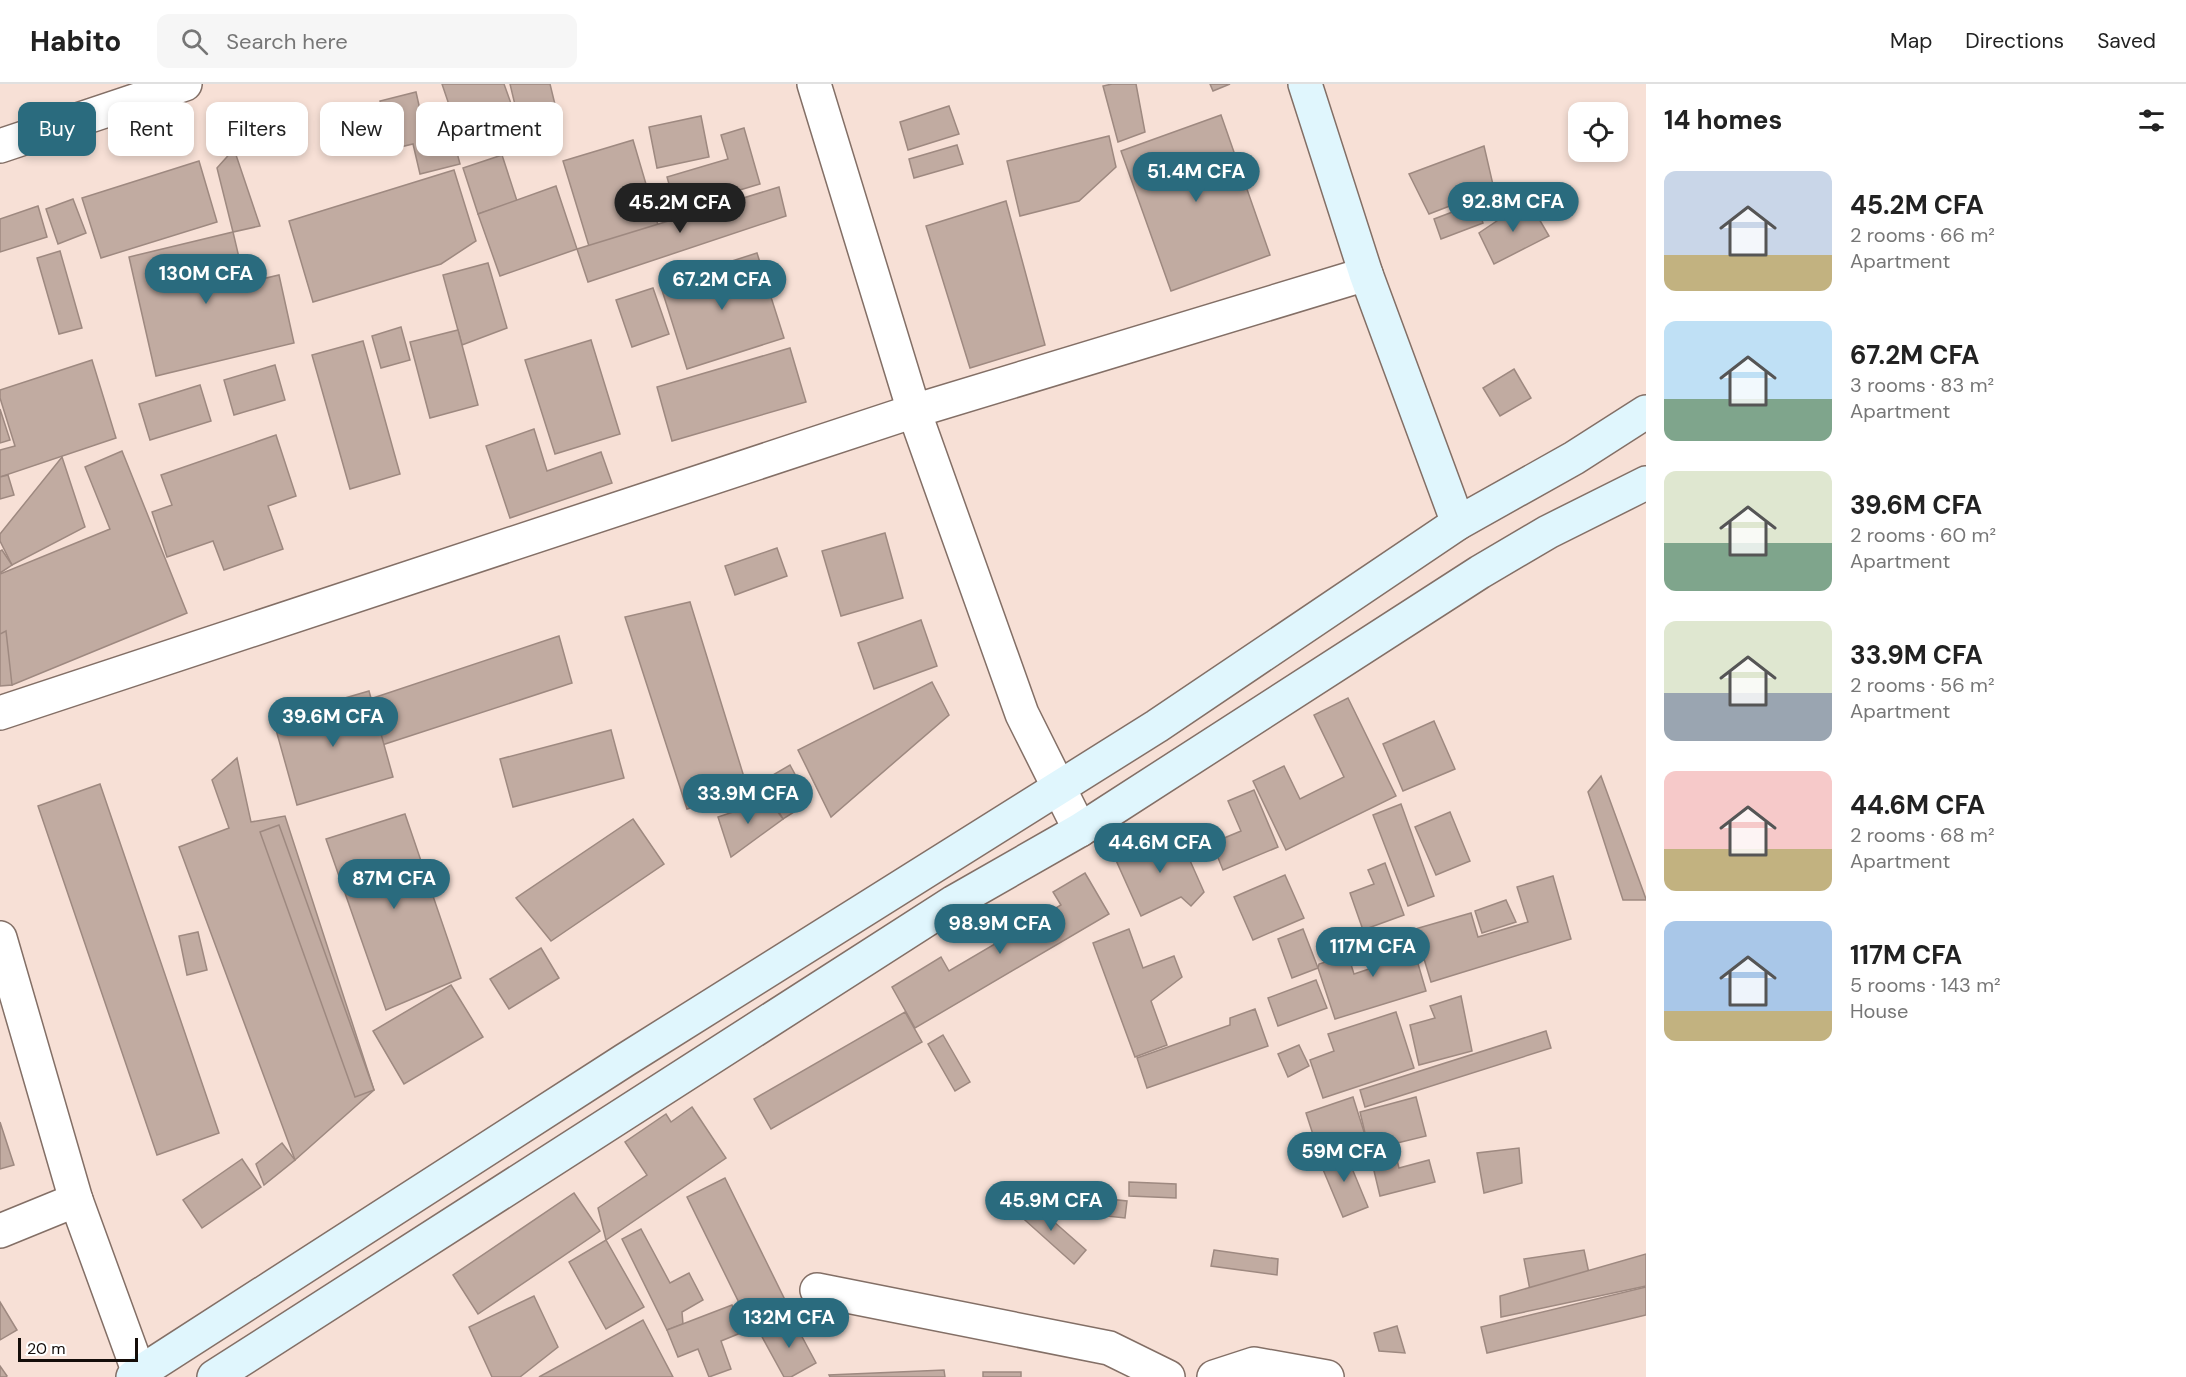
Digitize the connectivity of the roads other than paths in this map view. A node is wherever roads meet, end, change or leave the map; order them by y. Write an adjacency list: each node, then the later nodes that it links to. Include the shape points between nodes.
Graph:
1 (185, 84): 4 (street)
2 (814, 84): 6 (street)
3 (1305, 84): 5 (street)
4 (0, 146)
5 (1366, 274): 6 (street); 9 (street)
6 (914, 411): 10 (street); 11 (street, via 1022,714)
7 (1646, 412): 9 (street, via 1574,458)
8 (1646, 483): 12 (street, via 1548,532 1480,572)
9 (1458, 522): 11 (street, via 1157,726)
10 (0, 713)
11 (1057, 787): 12 (street); 17 (street)
12 (1080, 830): 18 (street, via 954,902)
13 (0, 938): 14 (street)
14 (76, 1200): 15 (street); 17 (street)
15 (0, 1231)
16 (817, 1290): 19 (street, via 1109,1348)
17 (136, 1375)
18 (214, 1377)
19 (1168, 1377)
20 (1214, 1377): 21 (street, via 1254,1364)
21 (1327, 1377)

